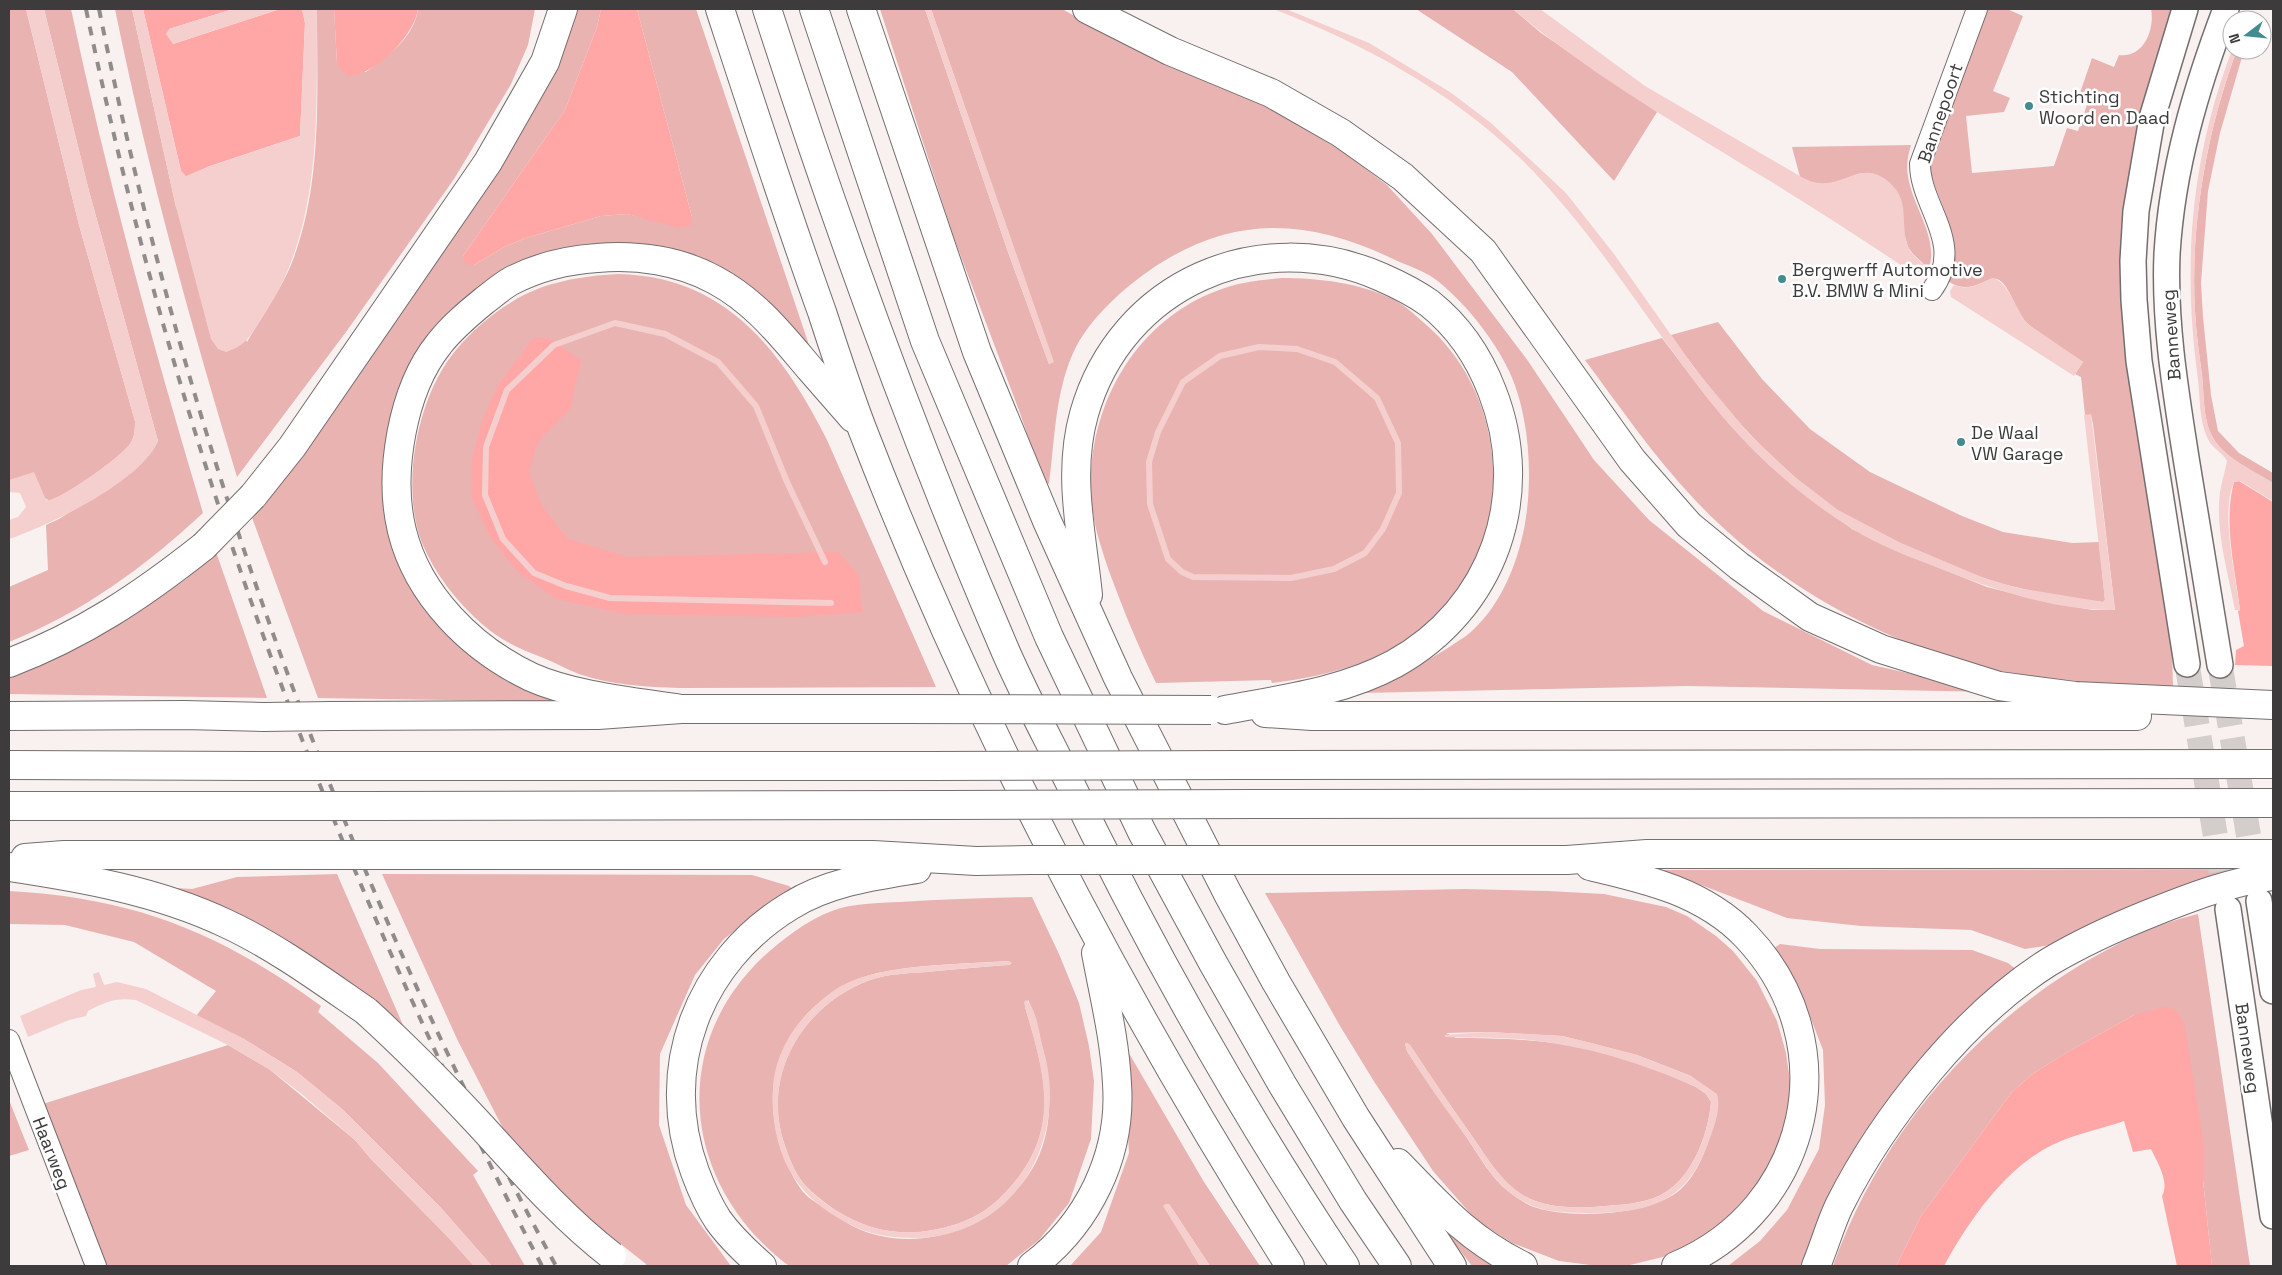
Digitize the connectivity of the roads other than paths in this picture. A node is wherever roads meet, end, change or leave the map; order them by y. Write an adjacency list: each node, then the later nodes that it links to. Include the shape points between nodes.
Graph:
1 (563, 9): 13 (highway, bridge, via 545,62 488,162 298,439 253,496 204,546 109,616 67,639)
2 (720, 9): 11 (highway)
3 (767, 9): 43 (highway, via 886,357 1003,646 1108,862 1176,990 1302,1201)
4 (814, 9): 44 (highway, via 924,340 1049,637 1142,832 1213,963 1333,1168)
5 (861, 9): 12 (highway, via 977,352)
6 (1087, 9): 16 (highway, via 1170,51 1271,93 1342,133 1403,177 1483,251 1632,460 1689,525 1810,617 1881,649 2000,686 2075,696)
7 (2185, 9): 14 (main road, Banneweg, via 2152,118 2136,211 2133,261 2139,361)
8 (2226, 9): 15 (main road, Banneweg, via 2197,88 2181,149 2171,208 2167,279 2174,384)
9 (1975, 16): 10 (street, Bannepoort, via 1920,164 1944,253 1943,272)
10 (1932, 290)
11 (863, 430): 17 (highway, via 768,319 744,298 714,279 679,266 643,258 570,260 539,269 502,287 467,314 438,345 417,382 397,456 397,500 402,531 412,561 430,591 448,617 483,649 532,678 597,696); 33 (highway, via 993,734)
12 (1091, 619): 18 (highway, via 1076,495 1078,438 1092,389 1106,362 1126,334 1148,312 1170,293 1201,276 1246,261 1275,256 1311,257 1358,266 1428,302 1453,325 1479,361 1496,400 1506,436 1510,478 1507,508 1500,536 1483,575 1447,623 1396,663 1338,688); 36 (highway, via 1228,894)
13 (9, 663)
14 (2188, 664)
15 (2220, 665)
16 (2273, 705)
17 (682, 709): 18 (highway, bridge); 20 (highway, bridge, via 598,715)
18 (1218, 710): 19 (highway, via 1312,716)
19 (2273, 714)
20 (9, 716)
21 (2273, 764): 22 (highway, bridge)
22 (9, 765)
23 (2273, 803): 24 (highway, bridge)
24 (9, 806)
25 (2273, 854): 27 (highway, via 1647,854)
26 (9, 859): 28 (highway, bridge, via 64,855 873,855)
27 (1566, 860): 28 (highway, bridge); 47 (highway, via 1646,879 1697,898 1722,916 1766,959 1782,984 1800,1035 1804,1059 1802,1104 1799,1124 1783,1171 1743,1224 1712,1247)
28 (976, 861): 40 (highway, via 872,876 809,896 772,918 747,939 710,985 689,1032 681,1085 682,1121 702,1189 718,1219)
29 (9, 867): 38 (highway, bridge, via 103,883 154,897 225,923 282,954 366,1011 436,1078 549,1201)
30 (2273, 876): 48 (highway, via 2204,891 2115,927 2049,962 2010,990 1965,1032 1916,1087 1870,1152 1839,1207)
31 (2259, 902): 34 (main road, Banneweg)
32 (2228, 909): 37 (main road, Banneweg)
33 (1091, 927): 41 (highway, via 1108,1015 1116,1077 1117,1118 1106,1166 1094,1196 1068,1234); 42 (highway, via 1160,1053)
34 (2273, 992)
35 (9, 1040): 39 (street, Haarweg)
36 (1356, 1118): 45 (highway); 46 (highway, via 1456,1223 1497,1253)
37 (2273, 1216)
38 (618, 1261)
39 (96, 1266)
40 (762, 1266)
41 (1032, 1266)
42 (1290, 1266)
43 (1345, 1266)
44 (1397, 1266)
45 (1452, 1266)
46 (1523, 1266)
47 (1676, 1266)
48 (1816, 1266)

